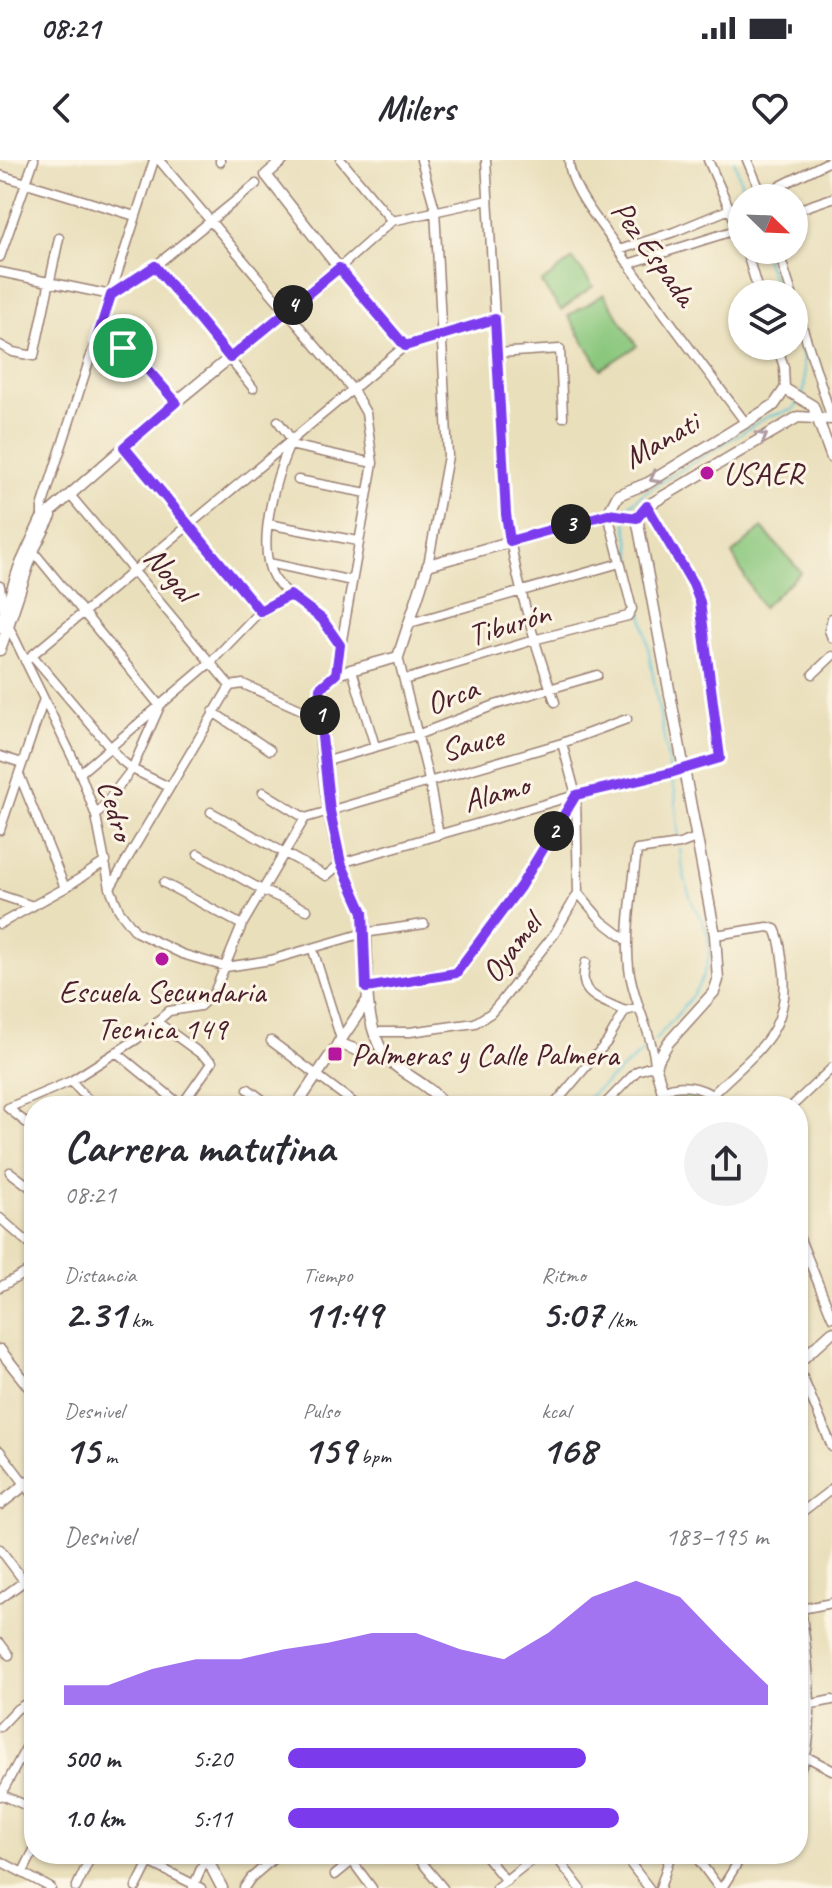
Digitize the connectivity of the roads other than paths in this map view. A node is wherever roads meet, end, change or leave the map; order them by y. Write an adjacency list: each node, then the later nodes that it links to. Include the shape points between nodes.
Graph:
1 (34, 160): 12 (street)
2 (156, 160): 22 (street); 24 (street)
3 (283, 160): 31 (street, via 266,175)
4 (341, 160): 23 (street)
5 (421, 160): 20 (street)
6 (486, 160): 17 (street)
7 (569, 160): 27 (street, Pez Espada, via 585,202)
8 (708, 160): 18 (street)
9 (747, 160): 14 (street)
10 (832, 160): 15 (street)
11 (0, 175): 12 (street)
12 (27, 183): 22 (street); 28 (street)
13 (256, 184): 24 (street)
14 (755, 184)
15 (785, 184)
16 (832, 198): 19 (street)
17 (488, 200): 20 (street); 36 (street)
18 (728, 202)
19 (808, 206)
20 (435, 209): 23 (street); 37 (street)
21 (728, 209): 27 (street)
22 (135, 216): 34 (street)
23 (392, 221): 31 (street)
24 (211, 222): 30 (street); 35 (street)
25 (728, 235): 29 (street)
26 (59, 238): 33 (street)
27 (619, 250): 29 (street, Pez Espada)
28 (0, 257)
29 (628, 264): 53 (street, Pez Espada)
30 (155, 266): 34 (street); 43 (street)
31 (339, 268): 35 (street); 41 (street)
32 (0, 272): 33 (street)
33 (49, 282): 34 (street); 40 (street, via 34,356)
34 (111, 295): 38 (street)
35 (285, 312): 43 (street); 47 (street)
36 (495, 319): 37 (street); 42 (street)
37 (441, 335): 41 (street); 72 (street, via 448,456)
38 (96, 342): 48 (street, via 134,354); 64 (street, via 42,507)
39 (808, 344): 51 (street)
40 (0, 345)
41 (405, 346): 47 (street)
42 (497, 353): 50 (street, via 558,347); 68 (street)
43 (230, 358): 45 (street); 48 (street)
44 (782, 360): 46 (street)
45 (253, 388)
46 (785, 389): 49 (street, via 809,402); 53 (street, via 774,405)
47 (353, 390): 54 (street); 57 (street, via 366,413)
48 (176, 402): 55 (street)
49 (819, 416): 51 (street); 56 (street); 61 (street, one-way to 49, via 798,417)
50 (563, 417)
51 (832, 419)
52 (278, 421): 54 (street)
53 (745, 422): 62 (street, Manati, one-way to 62, via 648,483 618,495)
54 (291, 442): 57 (street); 65 (street, via 270,497); 66 (street)
55 (124, 447): 60 (street); 66 (street)
56 (832, 458)
57 (373, 463): 59 (street)
58 (298, 480): 59 (street)
59 (367, 493): 67 (street)
60 (70, 495): 64 (street); 73 (street, Nogal)
61 (647, 506): 63 (street); 113 (street, Alamo, via 700,602 720,758)
62 (608, 514): 63 (street); 68 (street, Manati); 71 (street)
63 (637, 518): 113 (street)
64 (43, 523): 69 (street); 81 (street, via 19,568)
65 (268, 524): 67 (street); 70 (street)
66 (187, 525): 73 (street); 78 (street)
67 (358, 541): 74 (street)
68 (510, 541): 72 (street, Manati); 76 (street)
69 (33, 551): 79 (street); 81 (street)
70 (269, 563): 74 (street); 77 (street, via 274,578)
71 (620, 563): 76 (street); 84 (street, Tiburón, via 632,609 628,616)
72 (428, 565): 82 (street)
73 (135, 570): 79 (street); 90 (street, Nogal)
74 (352, 581): 85 (street)
75 (0, 586): 81 (street, Cedro)
76 (523, 591): 82 (street); 84 (street)
77 (290, 595): 78 (street); 85 (street, via 322,619)
78 (260, 611): 90 (street)
79 (83, 612): 89 (street); 100 (street)
80 (832, 618): 83 (street)
81 (4, 623): 86 (street); 89 (street, Cedro)
82 (410, 623): 88 (street)
83 (832, 638)
84 (537, 639): 95 (street, Tiburón); 97 (street)
85 (340, 645): 92 (street)
86 (0, 650)
87 (832, 656): 93 (street)
88 (398, 657): 91 (street); 95 (street)
89 (29, 658): 98 (street, Cedro); 107 (street)
90 (211, 662): 96 (street, Nogal); 100 (street)
91 (352, 670): 92 (street); 106 (street)
92 (336, 674): 101 (street, via 320,688)
93 (813, 674)
94 (597, 675): 97 (street, Orca)
95 (404, 680): 104 (street)
96 (230, 686): 101 (street, via 243,684 302,710); 102 (street)
97 (550, 688): 99 (street); 104 (street, Orca)
98 (44, 699): 111 (street); 114 (street, Cedro)
99 (555, 702)
100 (160, 706): 107 (street); 112 (street)
101 (319, 709): 110 (street)
102 (213, 712): 108 (street); 117 (street)
103 (627, 719): 105 (street, Sauce)
104 (417, 735): 106 (street, Orca); 116 (street)
105 (562, 743): 116 (street, Sauce); 119 (street, Oyamel)
106 (375, 746): 110 (street, Orca)
107 (110, 748): 112 (street); 114 (street)
108 (270, 750)
109 (0, 756): 111 (street)
110 (324, 762): 120 (street)
111 (22, 763): 115 (street)
112 (132, 769): 117 (street); 122 (street)
113 (684, 769): 119 (street, Alamo); 126 (street)
114 (80, 773): 122 (street, Cedro)
115 (19, 774): 124 (street); 132 (street)
116 (429, 780): 120 (street, Sauce); 125 (street)
117 (169, 787): 133 (street)
118 (263, 792): 123 (street)
119 (576, 795): 125 (street, Alamo); 135 (street, Oyamel); 148 (street, via 520,887 456,973)
120 (330, 811): 123 (street, Sauce); 130 (street)
121 (211, 812): 128 (street)
122 (96, 816): 129 (street, Cedro)
123 (305, 818): 128 (street)
124 (0, 827)
125 (439, 835): 130 (street, Alamo)
126 (696, 838): 143 (street); 144 (street, via 637,850)
127 (198, 854): 134 (street)
128 (283, 854): 130 (street, Alamo, via 326,876); 134 (street)
129 (106, 861): 132 (street); 133 (street, Cedro)
130 (341, 863): 142 (street, via 363,912)
131 (164, 883): 141 (street)
132 (65, 888): 137 (street)
133 (110, 888): 147 (street, Cedro, via 136,932)
134 (262, 890): 138 (street); 141 (street)
135 (578, 893): 144 (street); 153 (street, Oyamel, via 555,933 491,1013 475,1023 445,1029)
136 (0, 895): 137 (street)
137 (33, 906): 139 (street)
138 (307, 910)
139 (0, 924)
140 (424, 924): 142 (street, Cedro)
141 (242, 925): 147 (street)
142 (364, 933): 145 (street, Cedro); 148 (street)
143 (715, 935): 157 (street, via 714,992); 164 (street, via 775,929 786,993 771,1037)
144 (628, 941): 150 (street)
145 (313, 950): 147 (street, Cedro); 155 (street)
146 (586, 962): 151 (street, via 584,988)
147 (226, 967): 152 (street, via 214,993 200,1006 169,1011)
148 (366, 988): 149 (street)
149 (367, 1001): 153 (street); 155 (street)
150 (637, 1008): 151 (street); 157 (street)
151 (625, 1011): 173 (street, via 607,1042)
152 (157, 1022): 156 (street); 169 (street, via 212,1062)
153 (374, 1032): 158 (street)
154 (271, 1041): 160 (street)
155 (339, 1041): 158 (street); 160 (street)
156 (116, 1052): 161 (street); 168 (street)
157 (654, 1060): 163 (street); 174 (street)
158 (389, 1062): 165 (street)
159 (832, 1068): 177 (street)
160 (317, 1074): 171 (street); 172 (street)
161 (71, 1081): 166 (street); 167 (street)
162 (248, 1089): 170 (street)
163 (662, 1091): 164 (street, via 674,1085); 175 (street)
164 (714, 1093): 176 (street)
165 (436, 1095)
166 (36, 1096)
167 (85, 1096)
168 (169, 1096)
169 (188, 1096)
170 (257, 1096)
171 (303, 1096)
172 (345, 1096)
173 (561, 1096)
174 (613, 1096)
175 (664, 1096)
176 (717, 1096)
177 (803, 1096)
178 (24, 1101): 179 (street, via 8,1108)
179 (24, 1121)
180 (10, 1172): 181 (street)
181 (24, 1182)
182 (0, 1218): 183 (street)
183 (24, 1239)
184 (808, 1258): 187 (street)
185 (24, 1274): 186 (street)
186 (0, 1287)
187 (832, 1317)
188 (832, 1332): 190 (street)
189 (0, 1350): 191 (street)
190 (808, 1355)
191 (11, 1365): 192 (street); 193 (street)
192 (0, 1374)
193 (24, 1381)
194 (808, 1388): 195 (street)
195 (832, 1447)
196 (0, 1451): 197 (street)
197 (24, 1475)
198 (24, 1486): 200 (street)
199 (832, 1489): 201 (street)
200 (0, 1504)
201 (808, 1507)
202 (0, 1549): 203 (street)
203 (24, 1581): 204 (street)
204 (0, 1599)
205 (832, 1603): 206 (street)
206 (808, 1608)
207 (0, 1643): 208 (street)
208 (9, 1655)
209 (808, 1678): 211 (street)
210 (832, 1700): 211 (street)
211 (810, 1704): 214 (street)
212 (24, 1705): 213 (street)
213 (0, 1727)
214 (808, 1739)
215 (24, 1751): 218 (street)
216 (808, 1758): 217 (street)
217 (832, 1770)
218 (0, 1794): 219 (street)
219 (24, 1805)
220 (0, 1861): 238 (street)
221 (27, 1864): 238 (street)
222 (87, 1864): 243 (street)
223 (149, 1864): 244 (street)
224 (161, 1864): 241 (street)
225 (204, 1864): 241 (street)
226 (211, 1864): 245 (street)
227 (267, 1864): 246 (street)
228 (346, 1864): 239 (street)
229 (358, 1864): 247 (street)
230 (423, 1864): 248 (street)
231 (492, 1864): 240 (street)
232 (527, 1864): 240 (street)
233 (562, 1864): 250 (street)
234 (631, 1864): 251 (street)
235 (668, 1864): 252 (street)
236 (702, 1864): 253 (street)
237 (737, 1864): 253 (street)
238 (23, 1872): 242 (street)
239 (335, 1875)
240 (506, 1881): 249 (street)
241 (196, 1887)
242 (51, 1888)
243 (76, 1888)
244 (136, 1888)
245 (222, 1888)
246 (244, 1888)
247 (372, 1888)
248 (443, 1888)
249 (496, 1888)
250 (580, 1888)
251 (649, 1888)
252 (660, 1888)
253 (721, 1888)

